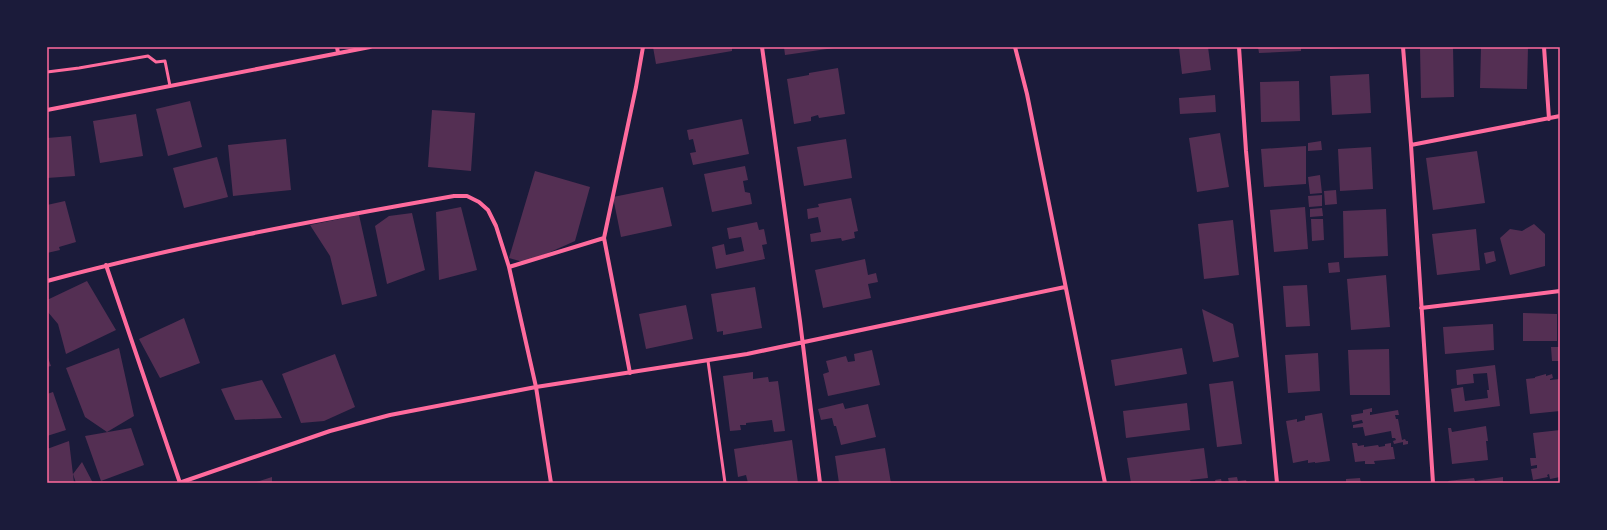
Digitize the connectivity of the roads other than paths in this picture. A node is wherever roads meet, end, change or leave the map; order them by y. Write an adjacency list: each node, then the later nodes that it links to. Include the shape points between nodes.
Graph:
1 (337, 47): 9 (street)
2 (370, 47): 9 (street)
3 (643, 47): 16 (street)
4 (762, 47): 23 (street)
5 (1015, 47): 20 (street, via 1027,94)
6 (1239, 47): 32 (street)
7 (1402, 47): 15 (street)
8 (1544, 47): 14 (street)
9 (338, 53): 11 (street)
10 (47, 72): 11 (lane, via 148,56 156,62 165,61)
11 (170, 86): 12 (street)
12 (47, 110)
13 (1560, 116): 14 (street)
14 (1548, 119): 15 (street)
15 (1411, 145): 22 (street)
16 (604, 238): 18 (street); 25 (street)
17 (106, 265): 18 (street, via 323,219 454,196 467,196 488,210); 19 (street); 27 (street)
18 (509, 267): 26 (street)
19 (47, 281)
20 (1065, 287): 23 (street); 31 (street)
21 (1560, 291): 22 (street)
22 (1421, 308): 33 (street)
23 (802, 342): 24 (street); 30 (street)
24 (708, 361): 25 (street); 29 (lane)
25 (630, 373): 26 (street)
26 (536, 387): 27 (street, via 356,424); 28 (street)
27 (179, 483)
28 (551, 483)
29 (725, 483)
30 (820, 483)
31 (1105, 483)
32 (1277, 483)
33 (1433, 483)

